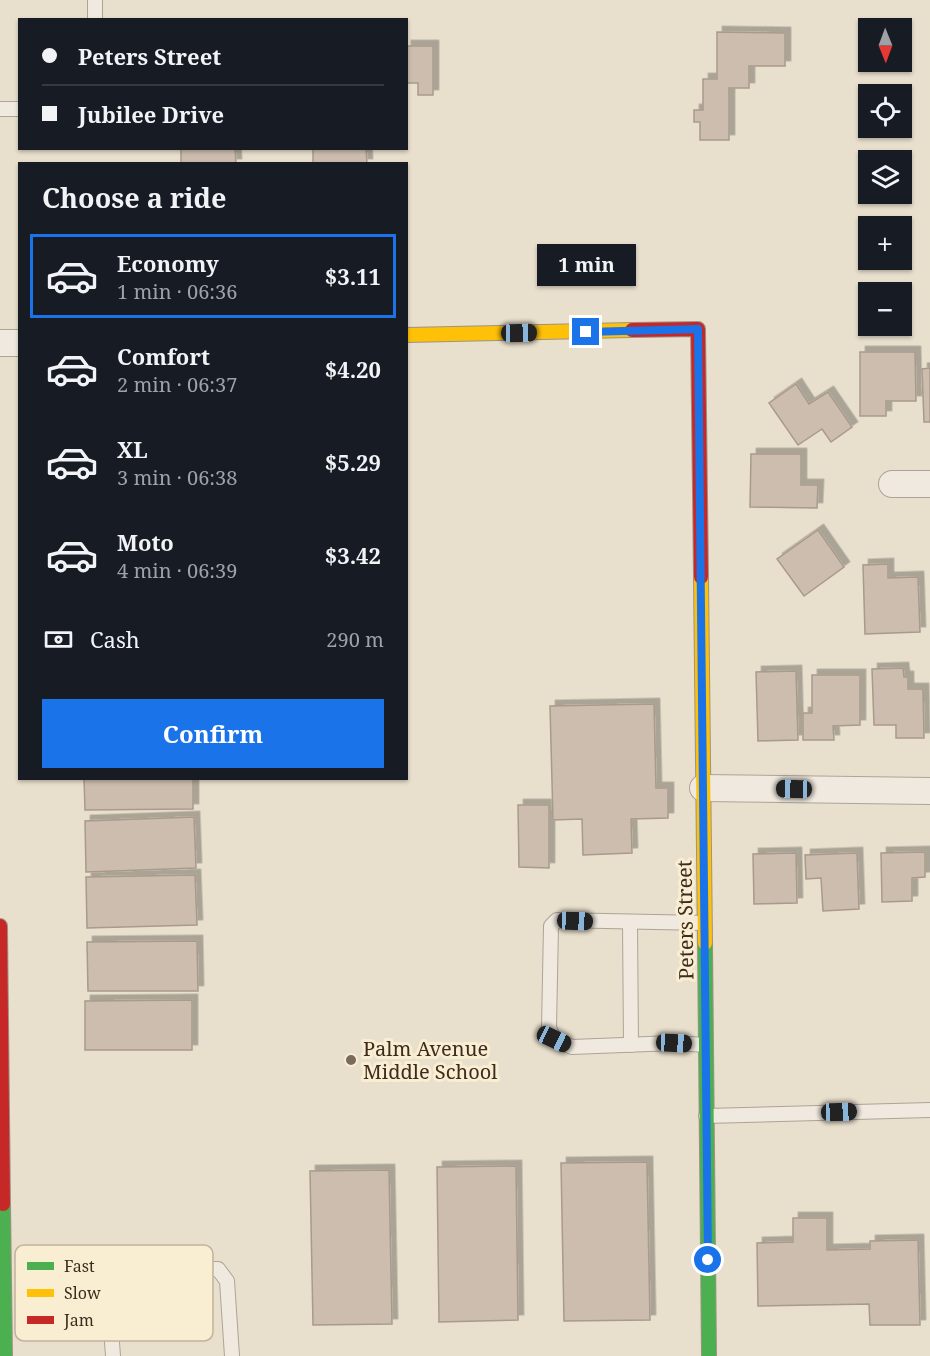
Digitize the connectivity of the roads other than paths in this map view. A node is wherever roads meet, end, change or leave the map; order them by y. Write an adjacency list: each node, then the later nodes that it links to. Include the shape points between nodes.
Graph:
1 (95, 0): 2 (lane)
2 (95, 18)
3 (0, 109): 4 (lane)
4 (18, 109)
5 (408, 335): 10 (street, Peters Street, via 698,329)
6 (0, 343): 7 (street)
7 (18, 343)
8 (892, 484): 9 (street)
9 (930, 484)
10 (703, 788): 11 (street); 13 (street, Peters Street)
11 (930, 791)
12 (630, 922): 13 (lane); 15 (lane); 15 (lane, via 557,920 551,926 549,1028 554,1039 572,1047)
13 (704, 923): 16 (street, Peters Street)
14 (0, 926): 21 (street)
15 (631, 1045): 16 (lane)
16 (706, 1045): 18 (street, Peters Street)
17 (930, 1110): 18 (lane)
18 (706, 1116): 24 (street, Peters Street)
19 (213, 1269): 23 (lane, via 218,1269 227,1281)
20 (112, 1341): 22 (lane)
21 (4, 1356)
22 (113, 1356)
23 (232, 1356)
24 (709, 1356)

